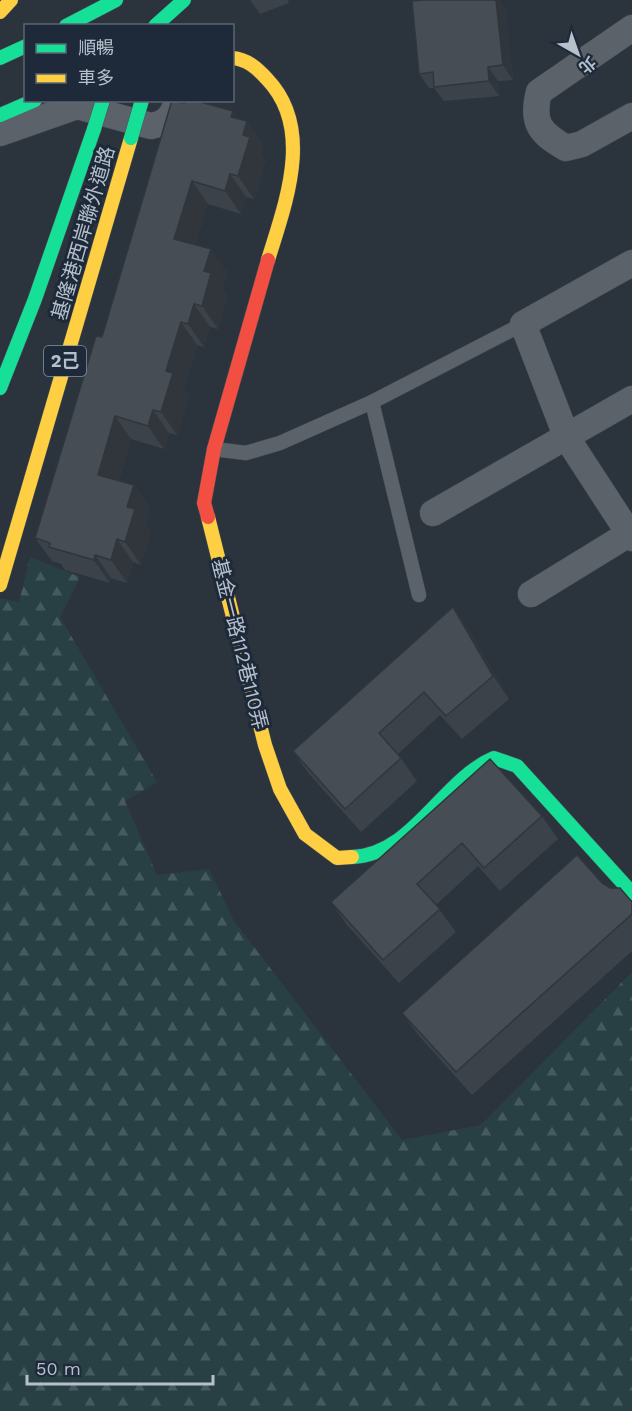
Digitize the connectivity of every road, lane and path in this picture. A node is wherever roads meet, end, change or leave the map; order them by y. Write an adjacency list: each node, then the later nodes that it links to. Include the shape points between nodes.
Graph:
1 (11, 0): 6 (main road)
2 (24, 0): 6 (main road)
3 (116, 0): 7 (main road)
4 (171, 0): 9 (main road, bridge)
5 (183, 0): 8 (main road, bridge)
6 (0, 12)
7 (70, 24)
8 (157, 24)
9 (165, 24)
10 (632, 28): 20 (street, via 539,92 535,109 540,129 566,148 582,144)
11 (24, 47): 12 (main road)
12 (0, 58)
13 (234, 58): 28 (main road, 基金一路112巷110弄, via 255,67 271,81 285,102 293,127 294,156 287,195)
14 (30, 102): 19 (main road)
15 (102, 102): 24 (main road, 基隆港西岸聯外道路 / 2己, bridge)
16 (141, 102): 31 (main road, 基隆港西岸聯外道路 / 2己, bridge)
17 (177, 102): 18 (street, via 163,124 151,126)
18 (75, 103): 21 (street)
19 (0, 115)
20 (632, 116)
21 (0, 133)
22 (632, 263): 23 (street)
23 (523, 324): 26 (lane); 27 (street)
24 (0, 388)
25 (632, 399): 27 (street)
26 (372, 402): 28 (lane, via 257,450 246,453); 33 (lane)
27 (567, 438): 29 (street); 30 (street)
28 (214, 448): 34 (main road, 基金一路112巷110弄, via 204,503 265,745 280,789 305,834 337,858 367,857 404,836 475,766 494,759 517,766 585,850)
29 (433, 513)
30 (631, 535): 32 (street)
31 (0, 585)
32 (531, 594)
33 (419, 595)
34 (632, 893)

